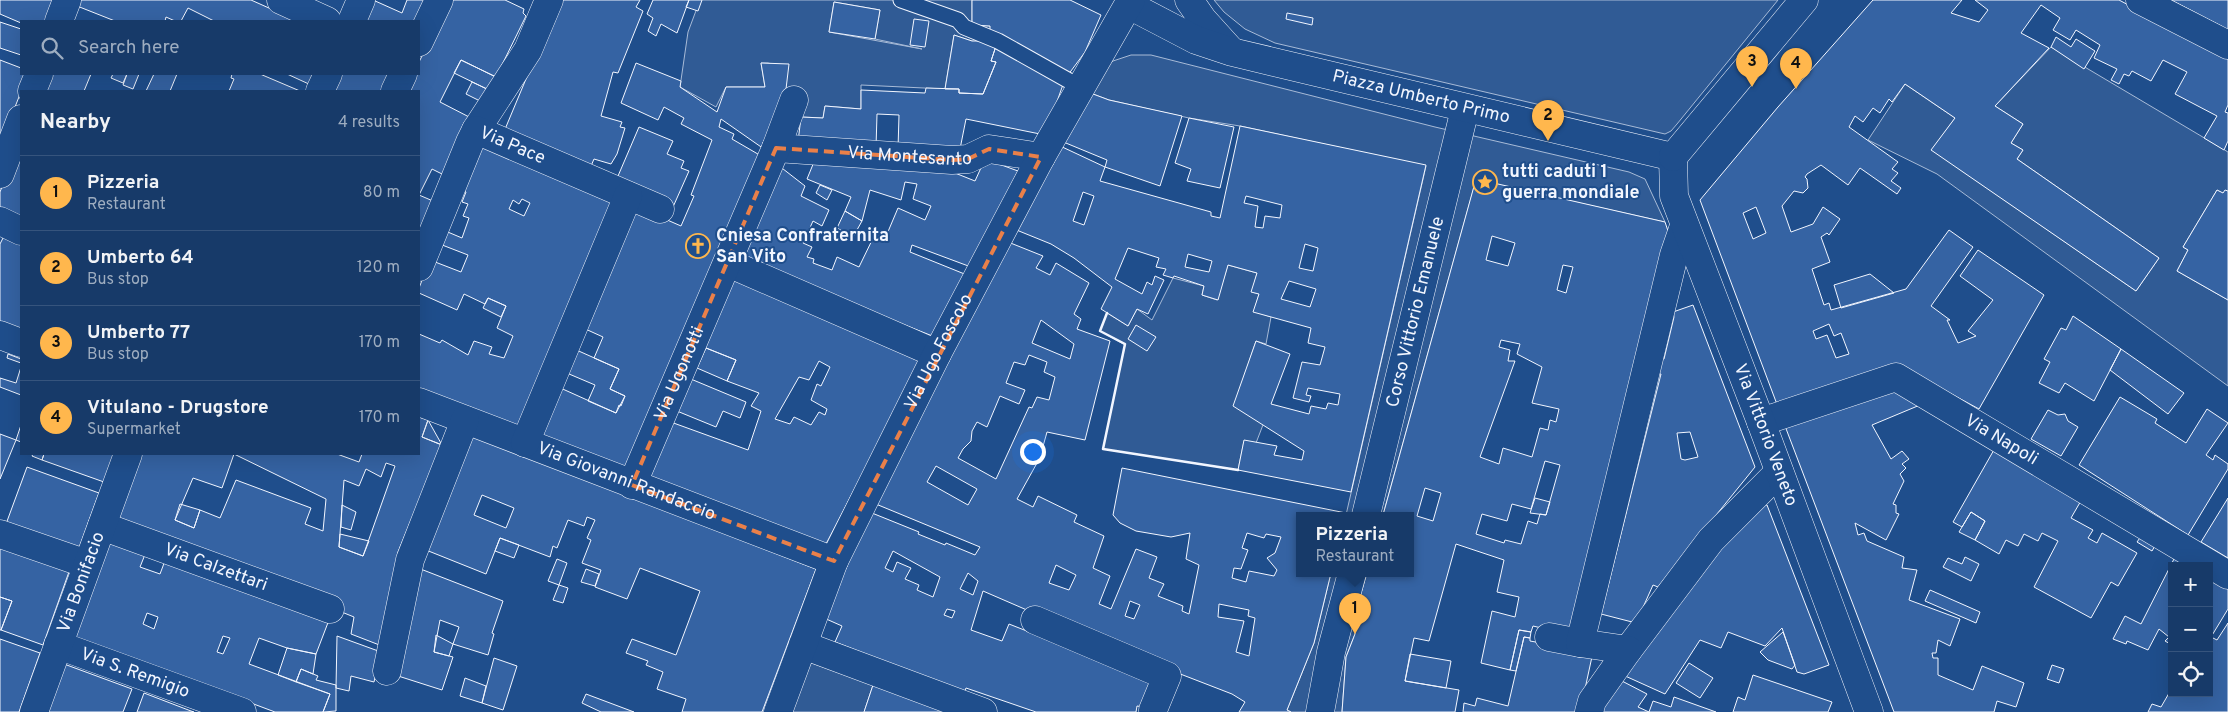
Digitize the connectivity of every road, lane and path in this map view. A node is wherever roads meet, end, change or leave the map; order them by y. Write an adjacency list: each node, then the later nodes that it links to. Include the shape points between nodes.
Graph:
1 (67, 0): 11 (street)
2 (281, 0): 12 (street)
3 (362, 0): 13 (street)
4 (439, 0): 14 (street)
5 (549, 0): 27 (street, via 528,50)
6 (901, 0): 20 (lane, via 958,20 964,27 998,41)
7 (1189, 0): 16 (street)
8 (1804, 0): 30 (street)
9 (2140, 0): 15 (street)
10 (1126, 2): 16 (street, Piazza Umberto Primo, via 1196,40); 20 (street, Via Ugo Foscolo)
11 (59, 20)
12 (325, 20)
13 (352, 20)
14 (420, 40)
15 (2228, 45)
16 (1232, 52): 25 (street, Piazza Umberto Primo)
17 (39, 75): 21 (street)
18 (328, 75): 22 (street)
19 (402, 75): 23 (street)
20 (1080, 87): 29 (street, Via Ugo Foscolo)
21 (32, 90)
22 (320, 90)
23 (395, 90)
24 (794, 100): 28 (street, Via Ugonotti)
25 (1465, 109): 30 (street, Piazza Umberto Primo); 49 (street, Corso Vittorio Emanuele)
26 (20, 122): 31 (street)
27 (476, 130): 32 (street, Via Pace); 38 (street, Via Pace)
28 (776, 148): 29 (street, Via Montesanto, via 952,160 968,159 989,149); 37 (street, Via Ugonotti)
29 (1041, 157): 41 (street, Via Ugo Foscolo)
30 (1673, 157): 35 (street, Via Vittorio Veneto, via 1674,196)
31 (0, 174)
32 (628, 196): 33 (street, Via Pace); 45 (street)
33 (660, 209)
34 (0, 221): 36 (street)
35 (1684, 226): 44 (street, Via Vittorio Veneto); 59 (street, via 1674,255)
36 (20, 231)
37 (728, 263): 41 (street); 48 (street, Via Ugonotti)
38 (420, 265)
39 (0, 335): 40 (street)
40 (20, 343)
41 (937, 354): 52 (street, Via Ugo Foscolo)
42 (420, 402): 43 (street, Via Giovanni Randaccio)
43 (465, 420): 45 (street, Via Giovanni Randaccio); 63 (street, via 410,560)
44 (1761, 422): 47 (street, Via Vittorio Veneto); 54 (street, Via Napoli, via 1896,377)
45 (525, 442): 48 (street, Via Giovanni Randaccio)
46 (128, 455): 50 (street, Via Bonifacio)
47 (1779, 472): 62 (street, via 1711,540); 71 (street, Via Vittorio Veneto)
48 (632, 485): 52 (street, Via Giovanni Randaccio)
49 (1367, 512)
50 (102, 526): 53 (street, Via Bonifacio); 56 (street, Via Calzettari)
51 (0, 534): 53 (street)
52 (834, 561): 61 (street, Via Ugo Foscolo)
53 (88, 564): 60 (street, Via Bonifacio)
54 (2228, 575)
55 (1351, 577): 69 (street, via 1331,652)
56 (330, 608)
57 (1035, 620): 64 (street, via 1166,676)
58 (1549, 637): 59 (street)
59 (1580, 642): 62 (street)
60 (58, 645): 65 (street, Via Bonifacio); 66 (street, Via S. Remigio)
61 (803, 645): 67 (street, Via Ugo Foscolo); 68 (street)
62 (1628, 650): 70 (street, via 1592,701)
63 (387, 671)
64 (1154, 711)
65 (34, 712)
66 (242, 712)
67 (778, 712)
68 (983, 712)
69 (1320, 712)
70 (1589, 712)
71 (1869, 712)

